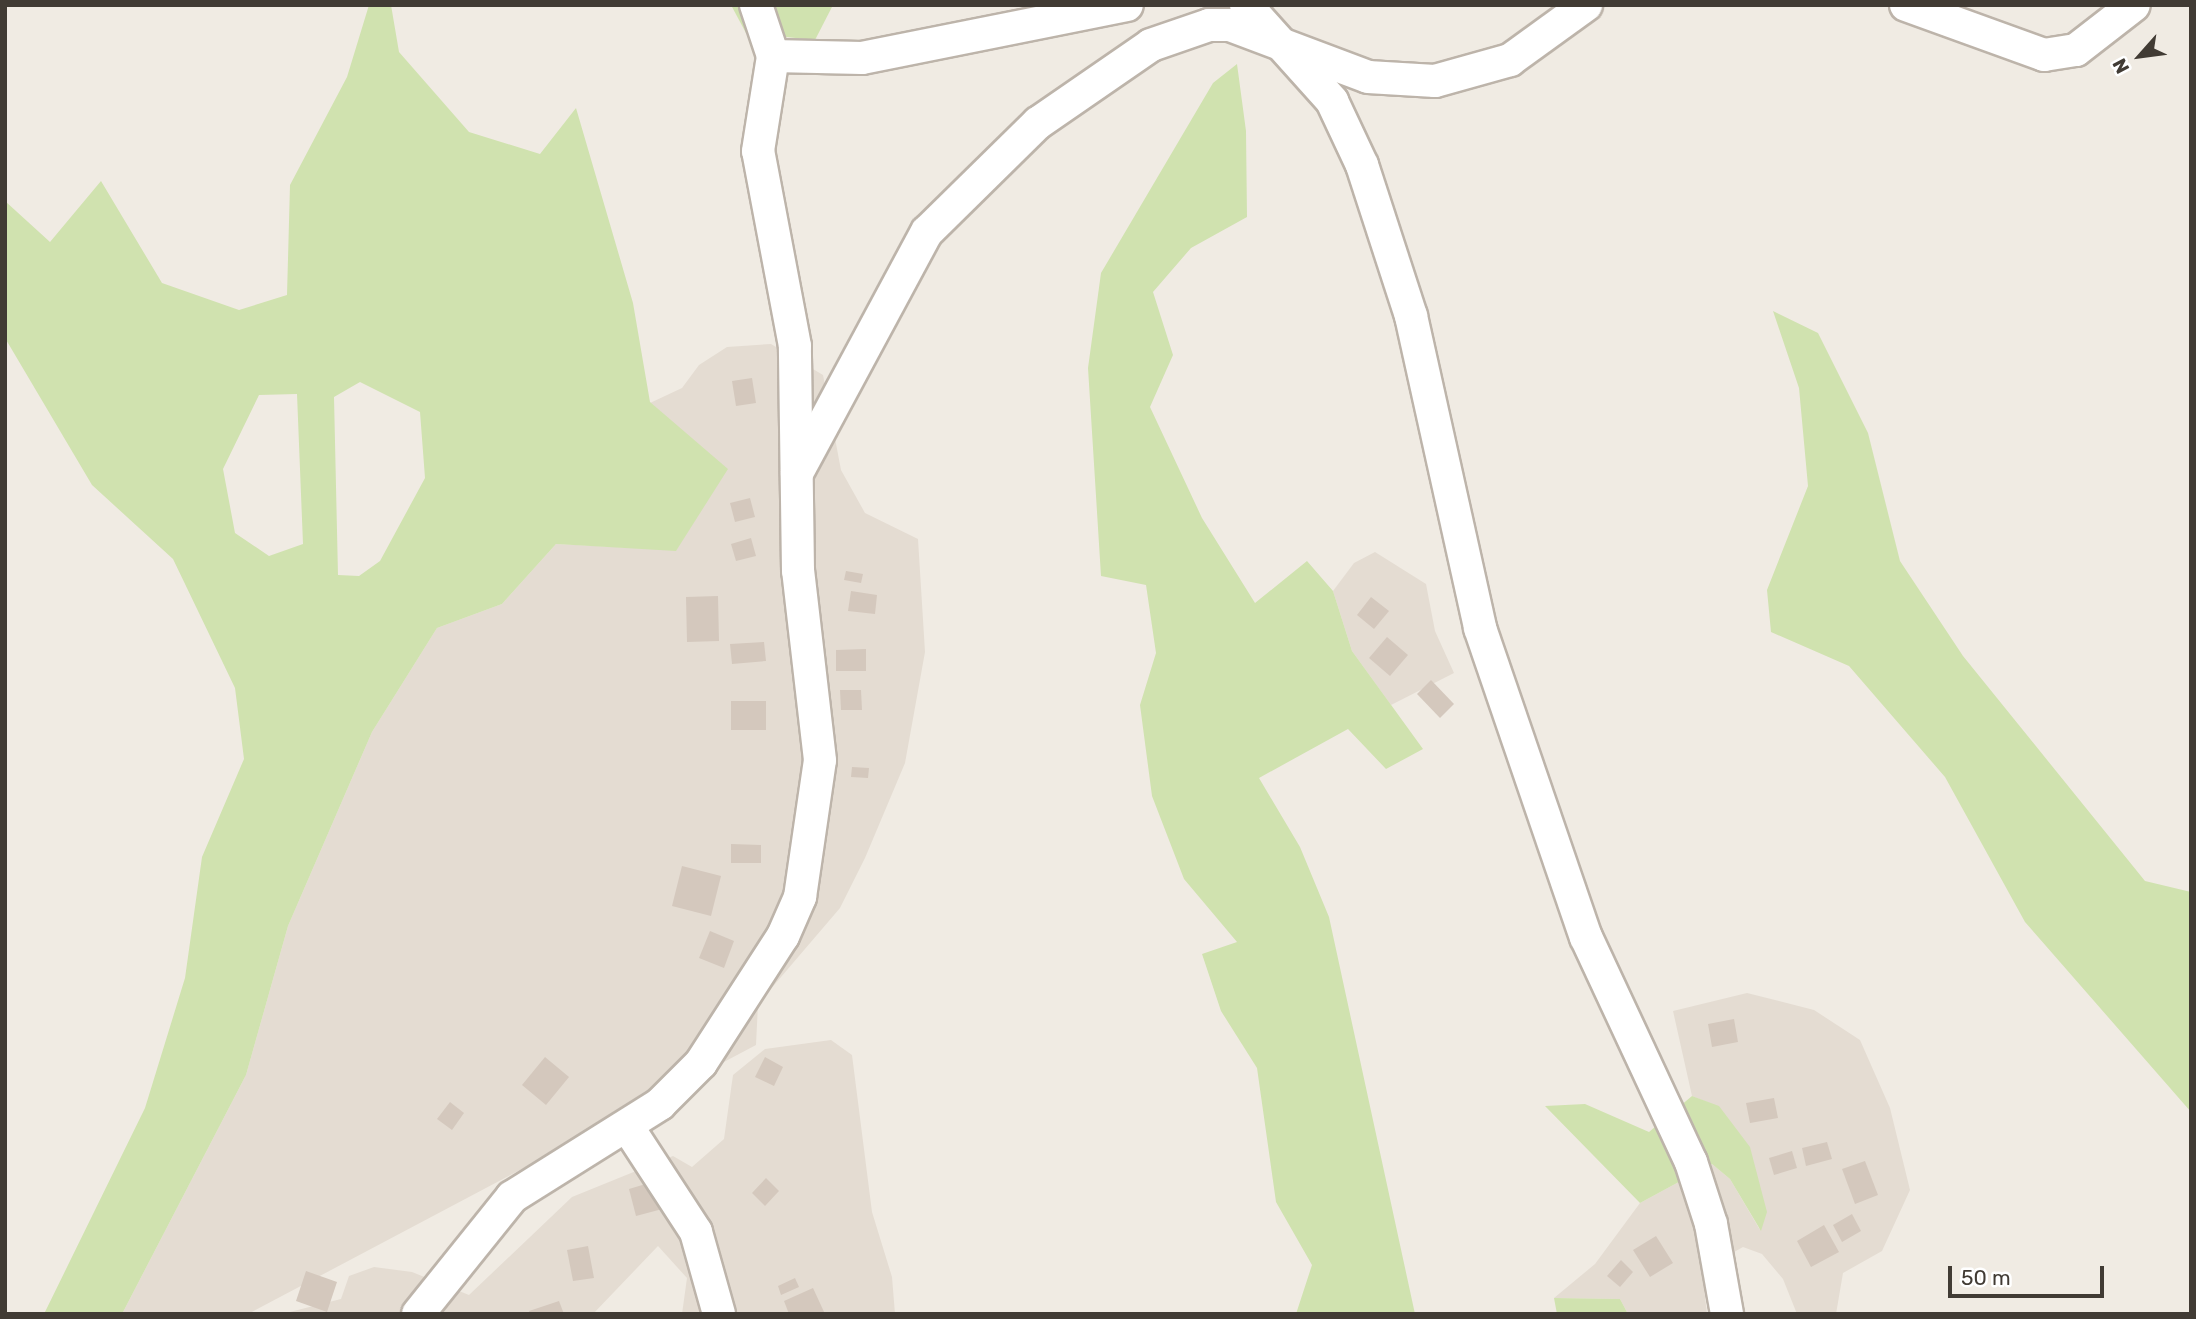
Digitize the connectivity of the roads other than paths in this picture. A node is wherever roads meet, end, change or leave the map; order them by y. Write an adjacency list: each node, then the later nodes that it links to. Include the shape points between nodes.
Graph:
1 (756, 5): 8 (street)
2 (1127, 5): 8 (street, via 862,58)
3 (1246, 5): 7 (street)
4 (1586, 5): 7 (street, via 1510,60 1458,79 1368,77)
5 (1906, 5): 6 (street, via 2044,55 2076,50)
6 (2134, 5)
7 (1288, 49): 9 (street, via 1230,25 1195,29 1133,55 1038,124 927,232); 13 (street, via 1345,122 1374,197 1411,316 1479,628 1586,937 1691,1162 1711,1224)
8 (773, 56): 9 (street, via 758,151 795,346)
9 (795, 477): 10 (street, via 820,760 800,897 783,936 701,1063 660,1104)
10 (628, 1126): 11 (street, via 512,1197); 12 (street, via 696,1232)
11 (418, 1314)
12 (719, 1314)
13 (1727, 1314)

